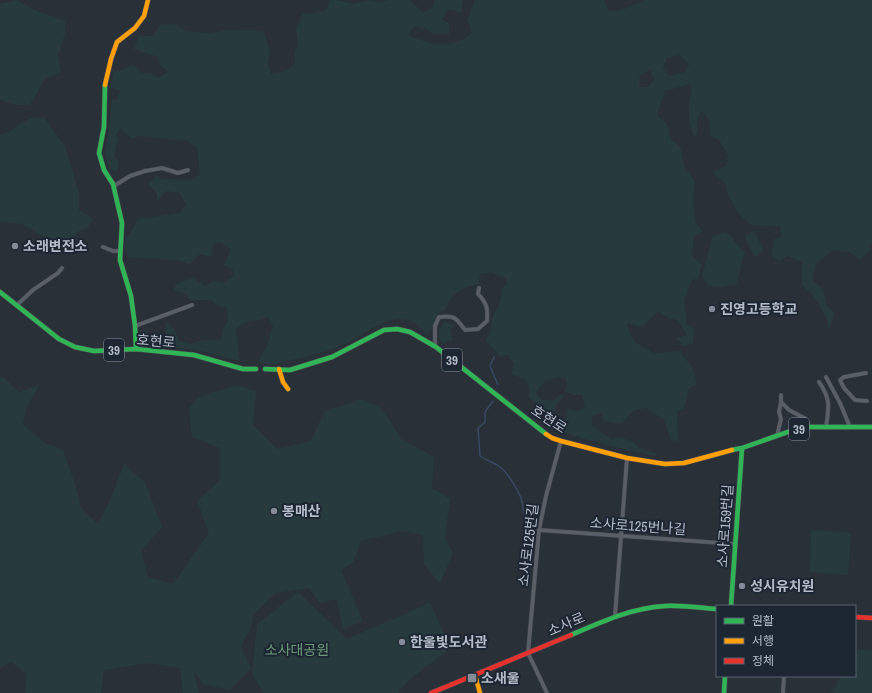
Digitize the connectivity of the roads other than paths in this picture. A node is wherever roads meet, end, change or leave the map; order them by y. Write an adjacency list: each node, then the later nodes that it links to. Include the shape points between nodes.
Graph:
1 (148, 0): 3 (main road, via 146,12 140,22 116,43 104,85 104,127 99,156)
2 (188, 170): 3 (street, via 178,173 162,168 146,171 130,176)
3 (114, 186): 5 (main road, via 122,225)
4 (103, 247): 5 (street)
5 (120, 251): 11 (main road)
6 (62, 268): 9 (street)
7 (479, 288): 12 (street, via 478,294 488,310 487,321 478,329 465,330 457,319 450,316 439,317 435,326)
8 (0, 292): 9 (main road, 호현로 / 39)
9 (17, 305): 13 (main road, 호현로 / 39, via 59,339 75,347 94,351)
10 (192, 305): 11 (street)
11 (135, 326): 13 (main road)
12 (435, 346): 16 (main road, 호현로 / 39, via 397,328 384,330 332,357 290,370); 29 (main road, 호현로 / 39, via 552,438)
13 (136, 349): 14 (main road, 호현로 / 39, via 194,355 243,369)
14 (256, 369)
15 (265, 369): 16 (main road, 호현로 / 39)
16 (279, 369): 20 (main road)
17 (866, 374): 23 (street, via 844,377 840,380 855,400)
18 (826, 377): 26 (street)
19 (819, 382): 25 (street, via 829,402)
20 (288, 389)
21 (781, 395): 22 (street)
22 (781, 402): 24 (street, via 789,410 806,419); 28 (street)
23 (867, 402)
24 (809, 427): 25 (main road, 호현로 / 39); 28 (main road, 호현로 / 39)
25 (826, 427): 26 (main road, 호현로 / 39)
26 (850, 427): 27 (main road, 호현로 / 39)
27 (872, 427)
28 (777, 436): 30 (main road, 호현로 / 39)
29 (561, 441): 31 (main road, 호현로 / 39); 32 (street, 소사로125번길)
30 (742, 448): 31 (main road, 호현로 / 39, via 684,463 665,464); 34 (main road, 소사로159번길)
31 (627, 458): 33 (street)
32 (539, 530): 33 (street, 소사로125번나길); 40 (street, 소사로125번길)
33 (621, 536): 34 (street, 소사로125번나길); 37 (street)
34 (735, 544): 35 (main road, 소사로159번길)
35 (731, 605)
36 (716, 609): 37 (main road, 소사로, via 666,606)
37 (615, 616): 40 (main road, 소사로)
38 (856, 617): 39 (main road)
39 (872, 618)
40 (528, 652): 41 (main road, 소사로); 46 (street)
41 (475, 676): 44 (main road, 소사로); 45 (main road)
42 (725, 677): 47 (main road)
43 (784, 677): 48 (street)
44 (431, 693)
45 (480, 693)
46 (547, 693)
47 (724, 693)
48 (783, 693)

